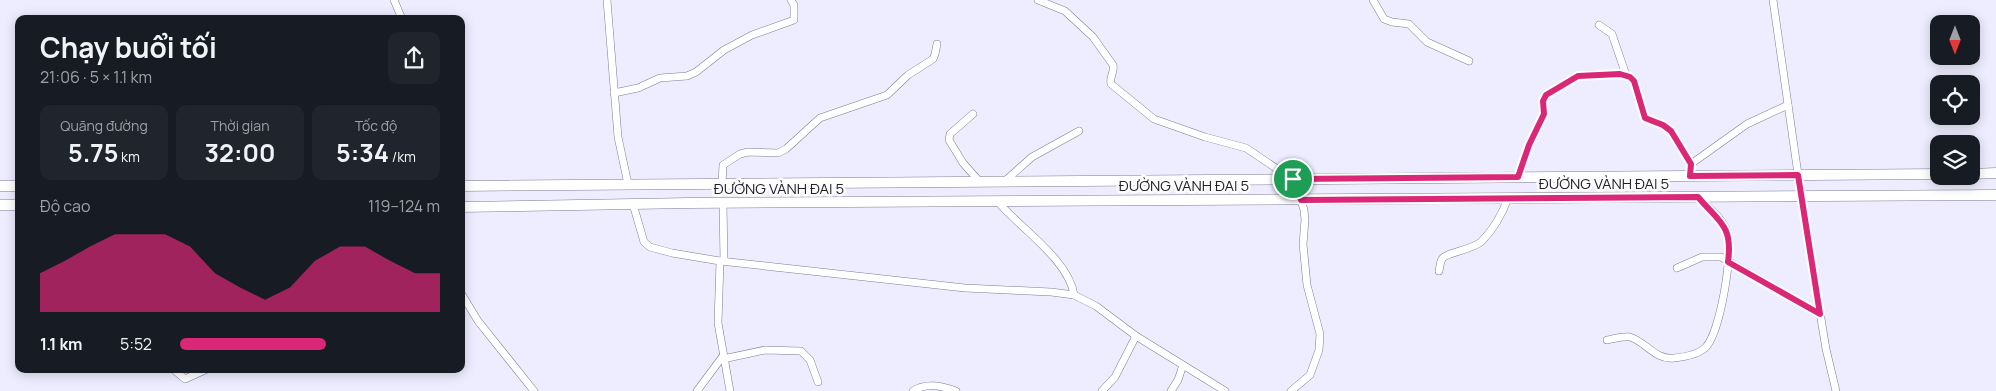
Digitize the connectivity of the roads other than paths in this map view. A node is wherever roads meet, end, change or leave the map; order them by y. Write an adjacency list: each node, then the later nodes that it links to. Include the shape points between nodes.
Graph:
1 (394, 0): 7 (street)
2 (607, 0): 12 (street)
3 (791, 0): 12 (street, via 794,20 752,35 724,50 696,72 660,78 638,88)
4 (1038, 0): 23 (street, via 1065,11 1094,38 1113,65 1111,84 1148,116 1190,133 1246,148)
5 (1373, 0): 10 (street, via 1384,19 1409,24 1427,42)
6 (1773, 0): 13 (street)
7 (400, 15)
8 (1599, 25): 11 (street, via 1612,34)
9 (937, 44): 26 (street, via 933,59 908,75 887,95 820,118 778,153 740,154 723,165)
10 (1469, 62)
11 (1626, 75): 16 (street, via 1634,81 1645,118 1667,127); 22 (street, via 1578,76 1546,95 1544,114)
12 (614, 93): 27 (street, via 618,137)
13 (1788, 105): 16 (street, via 1747,124); 20 (street)
14 (973, 114): 24 (street, via 950,134 949,140)
15 (1079, 131): 25 (street, via 1032,157)
16 (1691, 164): 21 (street)
17 (1996, 173): 19 (main road)
18 (1930, 174): 20 (main road, ĐƯỜNG VÀNH ĐAI 5)
19 (1980, 174)
20 (1798, 175): 21 (main road, ĐƯỜNG VÀNH ĐAI 5); 32 (street)
21 (1690, 176): 22 (main road, ĐƯỜNG VÀNH ĐAI 5)
22 (1518, 177): 23 (main road, ĐƯỜNG VÀNH ĐAI 5)
23 (1293, 179): 25 (main road, ĐƯỜNG VÀNH ĐAI 5); 35 (street)
24 (980, 181): 25 (main road, ĐƯỜNG VÀNH ĐAI 5); 26 (main road, ĐƯỜNG VÀNH ĐAI 5)
25 (1005, 181)
26 (722, 183): 27 (main road, ĐƯỜNG VÀNH ĐAI 5)
27 (628, 184): 30 (main road, ĐƯỜNG VÀNH ĐAI 5)
28 (0, 186): 29 (main road)
29 (15, 186)
30 (465, 186)
31 (1996, 195): 32 (main road, ĐƯỜNG VÀNH ĐAI 5)
32 (1801, 196): 33 (main road, ĐƯỜNG VÀNH ĐAI 5); 48 (street)
33 (1698, 197): 34 (main road, ĐƯỜNG VÀNH ĐAI 5); 43 (street, via 1727,231)
34 (1508, 198): 35 (main road, ĐƯỜNG VÀNH ĐAI 5); 45 (street, via 1499,221 1481,241 1468,250 1445,255 1440,261)
35 (1301, 200): 36 (main road, ĐƯỜNG VÀNH ĐAI 5); 64 (street, via 1305,220 1303,244 1307,285 1320,334 1319,350 1310,374)
36 (998, 202): 37 (main road, ĐƯỜNG VÀNH ĐAI 5); 46 (street, via 1050,254 1070,282)
37 (723, 203): 38 (main road, ĐƯỜNG VÀNH ĐAI 5); 42 (street)
38 (633, 204): 41 (main road, ĐƯỜNG VÀNH ĐAI 5); 42 (street, via 641,236 650,247)
39 (0, 205): 40 (main road)
40 (15, 205)
41 (465, 206)
42 (722, 261): 46 (street, via 965,288); 51 (street, via 718,316)
43 (1728, 262): 44 (street, via 1721,257 1702,256); 48 (street); 50 (street, via 1720,311 1705,349 1671,359 1629,337)
44 (1677, 268)
45 (1439, 271)
46 (1074, 295): 49 (street, via 1096,306)
47 (465, 299): 56 (street, via 484,329)
48 (1820, 314): 65 (street)
49 (1136, 336): 52 (street); 61 (street, via 1115,377)
50 (1607, 340)
51 (723, 358): 55 (street, via 765,350 801,352 810,360); 57 (street); 58 (street)
52 (1183, 365): 62 (street); 63 (street)
53 (178, 373): 54 (street, via 185,379)
54 (198, 373)
55 (818, 382)
56 (534, 391)
57 (697, 391)
58 (730, 391)
59 (912, 391): 60 (street, via 935,386)
60 (956, 391)
61 (1102, 391)
62 (1171, 391)
63 (1225, 391)
64 (1291, 391)
65 (1836, 391)

